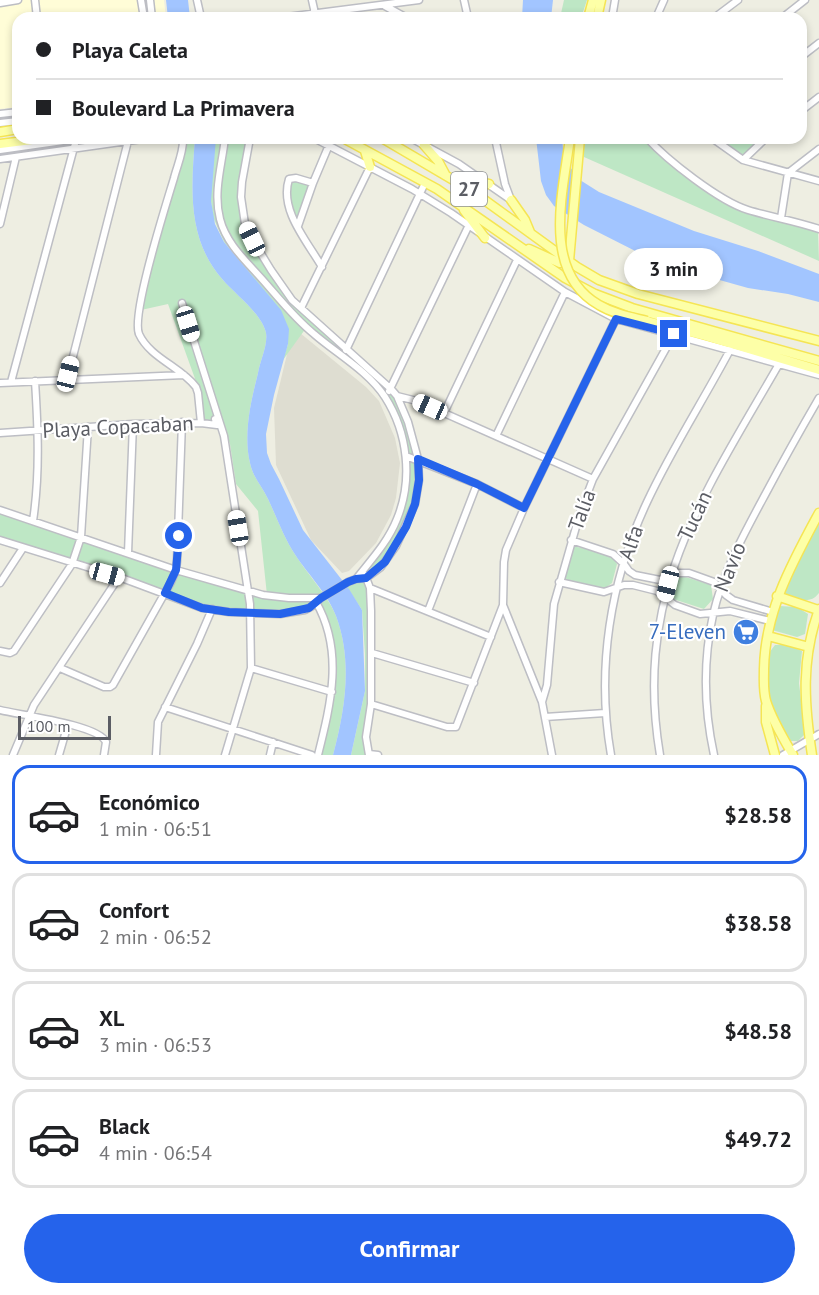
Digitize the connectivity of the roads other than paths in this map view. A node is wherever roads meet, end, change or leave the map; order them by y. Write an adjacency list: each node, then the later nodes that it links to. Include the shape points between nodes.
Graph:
1 (18, 0): 5 (street)
2 (419, 0): 6 (street)
3 (738, 0): 9 (street)
4 (805, 0): 10 (street)
5 (0, 3)
6 (384, 5): 7 (street); 8 (street)
7 (340, 12)
8 (396, 12)
9 (722, 12)
10 (790, 12)
11 (819, 43): 12 (street)
12 (807, 52)
13 (819, 97): 14 (street)
14 (807, 106)
15 (50, 144): 33 (street)
16 (74, 144): 32 (street)
17 (104, 144): 32 (street)
18 (127, 144): 78 (street)
19 (183, 144): 76 (street, via 149,266 137,326 146,345)
20 (224, 144): 72 (street, via 217,198 225,233 296,317)
21 (249, 144): 66 (street, via 242,182 245,224 271,270)
22 (353, 144): 36 (main road, 27)
23 (393, 144): 43 (main road, 27)
24 (496, 144): 50 (street)
25 (569, 144): 73 (main road, bridge, via 559,230 560,247 577,285 609,310)
26 (579, 144): 56 (main road)
27 (653, 144): 52 (street, via 726,200 746,210)
28 (720, 144): 40 (street)
29 (759, 144): 40 (street)
30 (329, 145): 41 (street); 46 (street)
31 (424, 145): 43 (main road); 47 (street)
32 (73, 148): 37 (street); 80 (street)
33 (18, 149): 35 (street); 37 (street)
34 (819, 149): 42 (street)
35 (0, 150)
36 (365, 151): 41 (main road); 44 (main road, 27)
37 (37, 153): 38 (street)
38 (16, 157): 39 (street); 53 (street)
39 (0, 159)
40 (743, 160): 42 (street)
41 (370, 167): 48 (street); 64 (street)
42 (788, 173): 45 (street); 52 (street)
43 (449, 176): 47 (main road); 58 (main road, 27)
44 (421, 181): 48 (street); 49 (street); 51 (main road, 27)
45 (819, 181)
46 (313, 183): 54 (street); 54 (street, via 289,179 286,201)
47 (489, 184): 50 (street)
48 (412, 189): 49 (street)
49 (421, 194): 55 (street); 70 (street)
50 (511, 200): 58 (main road)
51 (458, 202): 59 (main road); 61 (main road, 27)
52 (781, 218): 57 (street)
53 (0, 224)
54 (298, 226): 64 (street)
55 (468, 227): 59 (street); 82 (street)
56 (572, 229): 60 (main road); 63 (main road)
57 (819, 229)
58 (530, 232): 60 (main road, 27)
59 (485, 238): 62 (street)
60 (552, 247): 63 (main road, 27)
61 (523, 248): 63 (main road, via 560,263); 74 (main road, 27, via 579,286 605,298)
62 (517, 260): 65 (street); 86 (street)
63 (568, 261): 69 (main road, 27, via 627,291)
64 (322, 267): 66 (street)
65 (565, 292): 67 (street); 93 (street)
66 (301, 308): 70 (street)
67 (616, 319): 68 (street); 95 (street)
68 (674, 334): 71 (street); 97 (street, Talía)
69 (819, 341)
70 (347, 348): 72 (street); 82 (street)
71 (730, 350): 73 (street); 109 (street, Alfa, via 647,501)
72 (342, 355): 83 (street)
73 (778, 361): 74 (main road); 75 (main road); 77 (street); 113 (street, Tucán, via 699,504)
74 (816, 361)
75 (819, 370)
76 (184, 375): 78 (street); 88 (street, via 198,393)
77 (819, 375)
78 (67, 380): 79 (street)
79 (35, 381): 80 (street); 91 (street)
80 (10, 382): 81 (street)
81 (0, 383)
82 (392, 389): 83 (street); 84 (street)
83 (384, 396): 94 (street, via 399,428)
84 (398, 396): 86 (street); 96 (street)
85 (819, 398): 120 (street, Navío, via 742,537)
86 (444, 413): 93 (street)
87 (182, 423): 88 (street, Playa Copacaban); 89 (street, Playa Copacaban); 110 (street)
88 (201, 423): 121 (street, Playa Copacaban, via 217,425 182,303 224,436)
89 (133, 424): 90 (street, Playa Copacaban); 107 (street)
90 (88, 428): 91 (street, Playa Copacaban); 103 (street)
91 (38, 430): 92 (street, Playa Copacaban); 102 (street, via 38,490)
92 (0, 433)
93 (496, 436): 95 (street)
94 (406, 456): 96 (street); 111 (street, via 404,499 397,520)
95 (549, 458): 97 (street); 99 (street)
96 (418, 459): 98 (street); 114 (street, via 415,504 406,527 385,562)
97 (593, 479): 105 (street, Talía)
98 (477, 484): 99 (street); 129 (street)
99 (524, 508): 126 (street, via 506,550)
100 (0, 510): 102 (street)
101 (819, 513): 123 (main road)
102 (33, 521): 103 (street)
103 (81, 537): 107 (street); 108 (street)
104 (0, 540): 106 (street)
105 (571, 540): 109 (street, via 606,550); 116 (street, Talía)
106 (23, 548): 108 (street); 117 (street)
107 (128, 553): 110 (street)
108 (72, 564): 112 (street); 137 (street, via 14,651)
109 (624, 564): 113 (street, via 635,575 660,580); 119 (street, Alfa)
110 (176, 570): 121 (street); 122 (street)
111 (362, 571): 114 (street); 115 (street)
112 (119, 577): 122 (street); 139 (street)
113 (670, 577): 120 (street, via 689,573 710,580); 124 (street, Tucán)
114 (366, 578): 115 (street); 118 (street)
115 (356, 579): 125 (street)
116 (559, 582): 119 (street, via 604,592); 143 (street, Talía)
117 (0, 583)
118 (370, 588): 129 (street); 138 (street)
119 (618, 588): 124 (street, via 633,585 654,590); 148 (street, Alfa, via 607,634)
120 (721, 589): 130 (street, via 734,600); 132 (street, Navío)
121 (248, 591): 125 (street, via 272,597); 131 (street)
122 (165, 593): 127 (street); 139 (street, via 113,685 104,687)
123 (777, 596): 128 (main road); 130 (main road)
124 (665, 598): 132 (street, via 700,614); 169 (street, Tucán, via 654,675)
125 (319, 599): 131 (street, via 304,610 291,613); 142 (street, via 332,645)
126 (503, 605): 135 (street); 143 (street)
127 (212, 609): 131 (street); 146 (street)
128 (819, 609): 136 (main road)
129 (428, 610): 135 (street)
130 (773, 612): 133 (main road)
131 (250, 613): 140 (street)
132 (713, 614): 133 (street, via 730,611); 170 (street, Navío, via 706,679)
133 (770, 621): 134 (main road)
134 (768, 636): 136 (main road); 144 (main road)
135 (491, 637): 141 (street)
136 (809, 647): 154 (main road, via 805,694)
137 (0, 651)
138 (372, 653): 141 (street); 145 (street)
139 (60, 668): 149 (street)
140 (251, 669): 142 (street); 152 (street)
141 (474, 683): 145 (street, via 454,728)
142 (332, 692): 165 (street)
143 (542, 702): 150 (street)
144 (766, 703): 157 (main road); 171 (main road, via 766,722)
145 (371, 704): 156 (street, via 366,737)
146 (165, 707): 152 (street); 161 (street, via 156,730)
147 (0, 710): 149 (street)
148 (605, 713): 150 (street); 168 (street, Alfa)
149 (28, 716): 151 (street); 158 (street)
150 (545, 717): 167 (street)
151 (68, 724): 159 (street); 160 (street, via 103,736)
152 (233, 729): 155 (street); 162 (street)
153 (819, 734): 154 (street)
154 (810, 739): 157 (street); 172 (main road)
155 (273, 742): 163 (street); 164 (street)
156 (369, 754): 166 (street)
157 (789, 754)
158 (13, 755)
159 (59, 755)
160 (104, 755)
161 (156, 755)
162 (225, 755)
163 (270, 755)
164 (312, 755)
165 (318, 755)
166 (378, 755)
167 (552, 755)
168 (611, 755)
169 (660, 755)
170 (714, 755)
171 (775, 755)
172 (812, 755)

